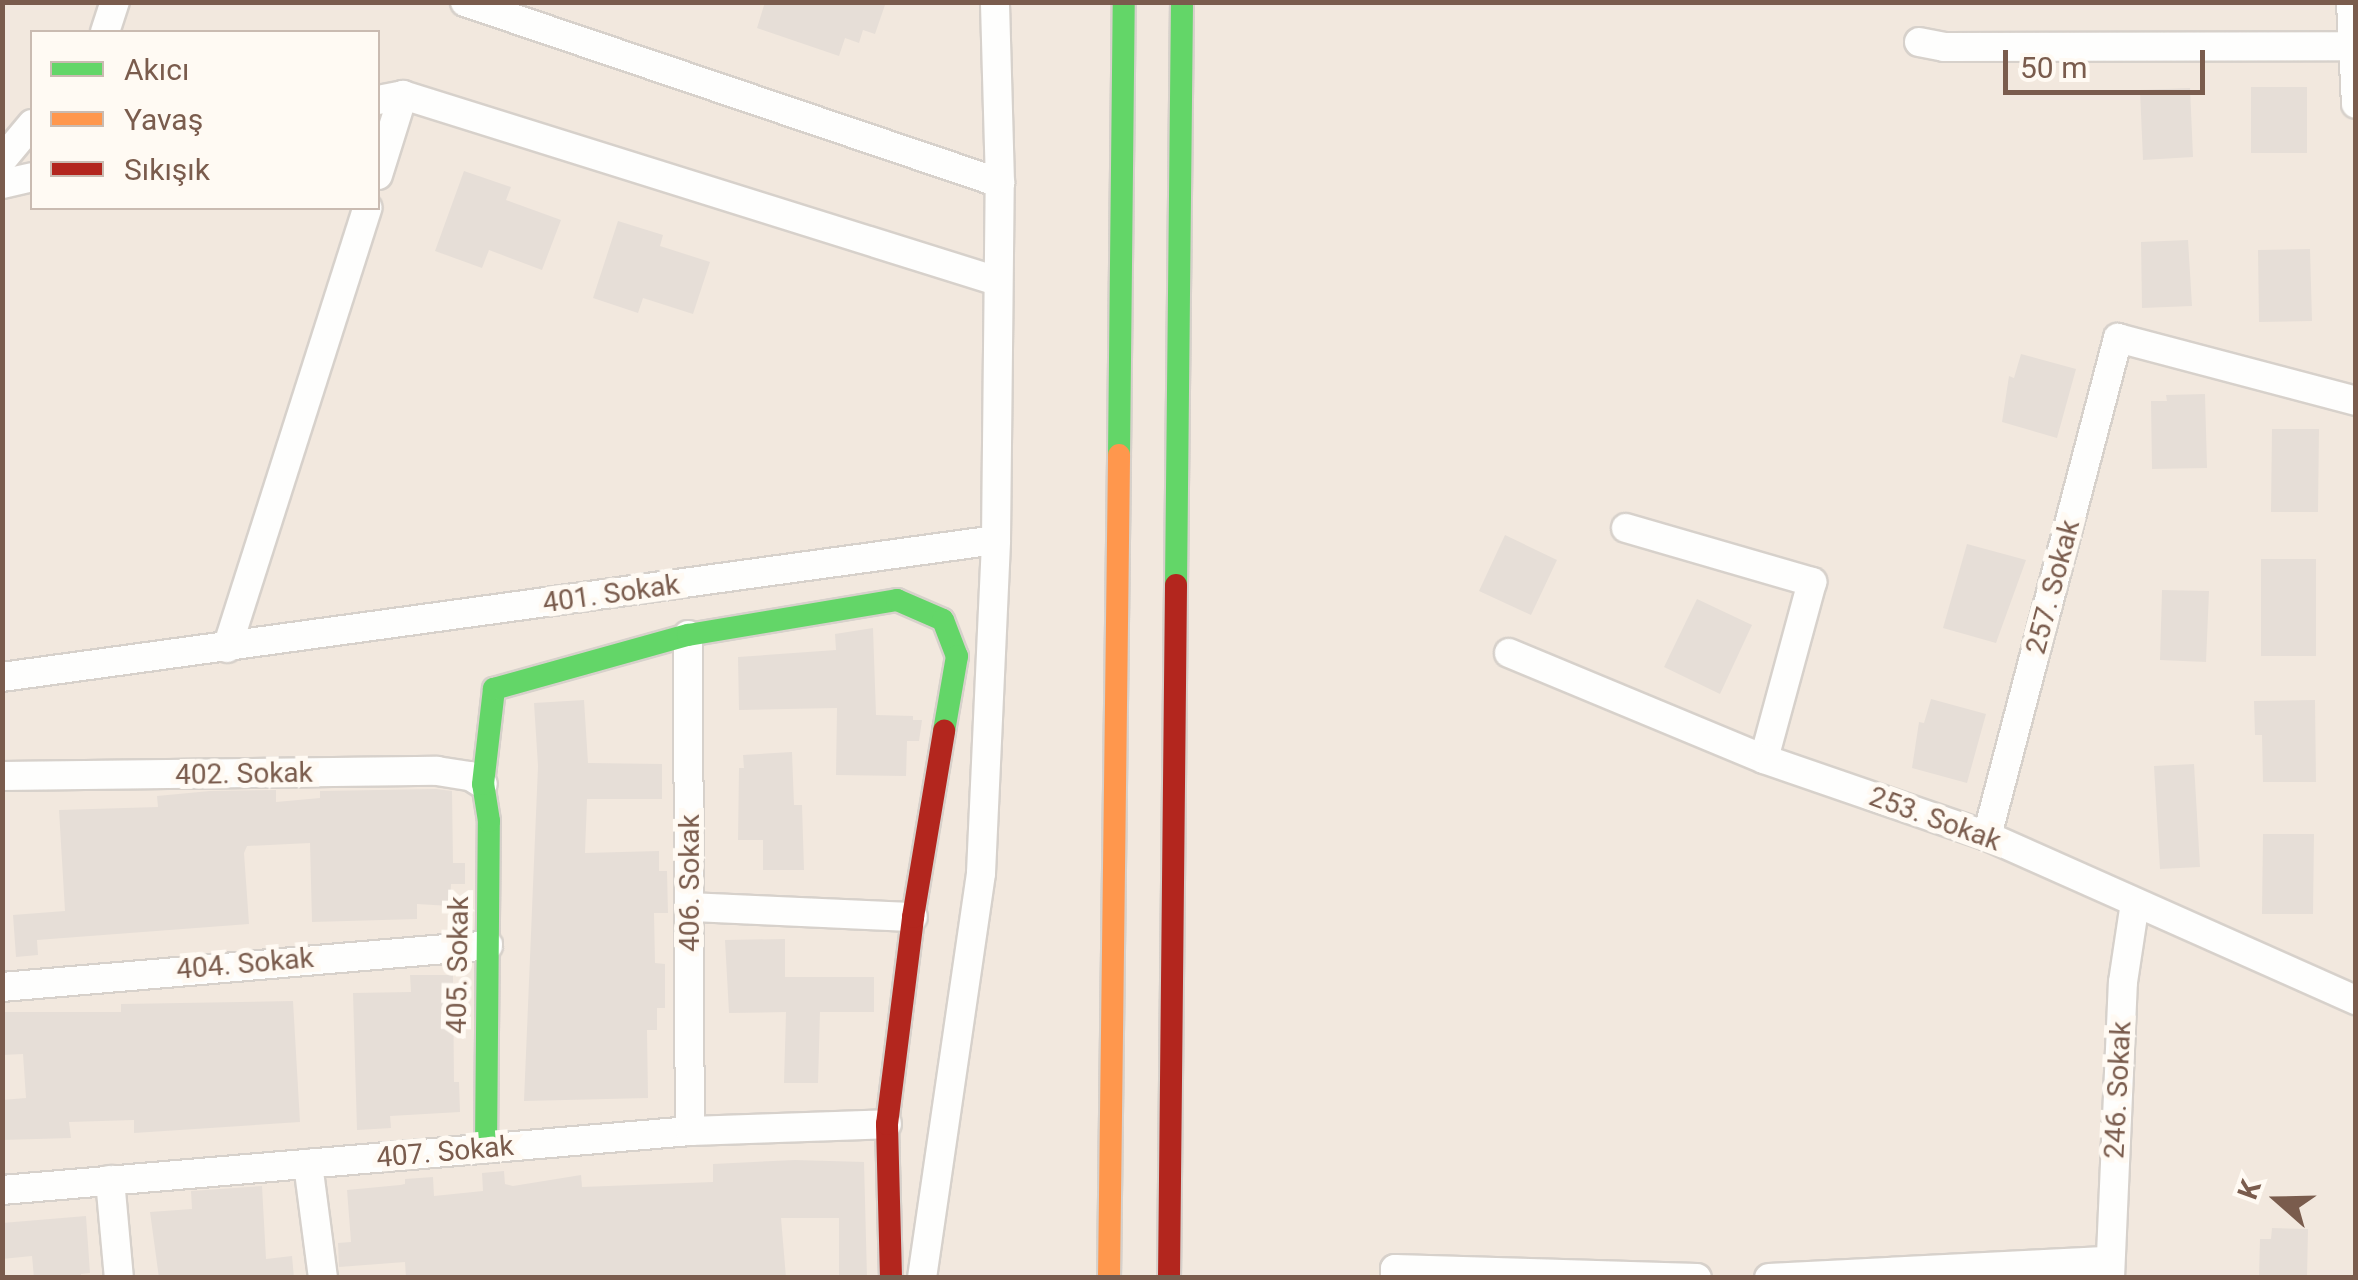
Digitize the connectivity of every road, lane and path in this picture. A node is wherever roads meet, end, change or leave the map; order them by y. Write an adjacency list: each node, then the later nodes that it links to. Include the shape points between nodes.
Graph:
1 (115, 2): 7 (street)
2 (465, 2): 16 (street)
3 (995, 2): 16 (street)
4 (1124, 2): 49 (main road)
5 (1182, 2): 50 (main road)
6 (2351, 2): 9 (street)
7 (106, 30)
8 (1919, 42): 9 (street)
9 (2352, 46): 11 (street)
10 (390, 97): 14 (street); 19 (street)
11 (2356, 104)
12 (30, 126): 13 (street)
13 (2, 160)
14 (380, 162)
15 (30, 177): 17 (street)
16 (1000, 183): 19 (street)
17 (2, 184)
18 (366, 210): 24 (street)
19 (997, 281): 22 (street)
20 (2356, 401): 30 (street, 257. Sokak, via 2118,338)
21 (1626, 528): 27 (street, via 1812,582)
22 (996, 540): 24 (street, 401. Sokak); 48 (street, via 981,873)
23 (688, 635): 29 (main road, 405. Sokak, via 494,689); 32 (street, 406. Sokak); 33 (main road, via 897,600 943,620 957,656)
24 (227, 648): 26 (street, 401. Sokak)
25 (1509, 653): 27 (street, 253. Sokak)
26 (2, 677)
27 (1764, 758): 30 (street, 253. Sokak)
28 (2, 776): 29 (street, 402. Sokak, via 437,771)
29 (484, 784): 34 (main road, 405. Sokak)
30 (1987, 836): 31 (street, 253. Sokak)
31 (2135, 903): 36 (street, 253. Sokak); 43 (street, 246. Sokak, via 2123,982)
32 (691, 907): 33 (street); 38 (street, 406. Sokak)
33 (913, 917): 37 (main road)
34 (488, 946): 35 (street, 404. Sokak); 39 (main road, 405. Sokak)
35 (2, 987)
36 (2356, 1000)
37 (887, 1124): 38 (street, 407. Sokak); 47 (main road)
38 (690, 1132): 39 (street, 407. Sokak)
39 (486, 1148): 40 (street, 407. Sokak)
40 (308, 1164): 41 (street, 407. Sokak); 46 (street)
41 (110, 1180): 42 (street, 407. Sokak); 45 (street)
42 (2, 1190)
43 (2110, 1270): 52 (street)
44 (1395, 1273): 51 (street)
45 (118, 1278)
46 (323, 1278)
47 (891, 1278)
48 (922, 1278)
49 (1109, 1278)
50 (1169, 1278)
51 (1698, 1278)
52 (1769, 1278)

